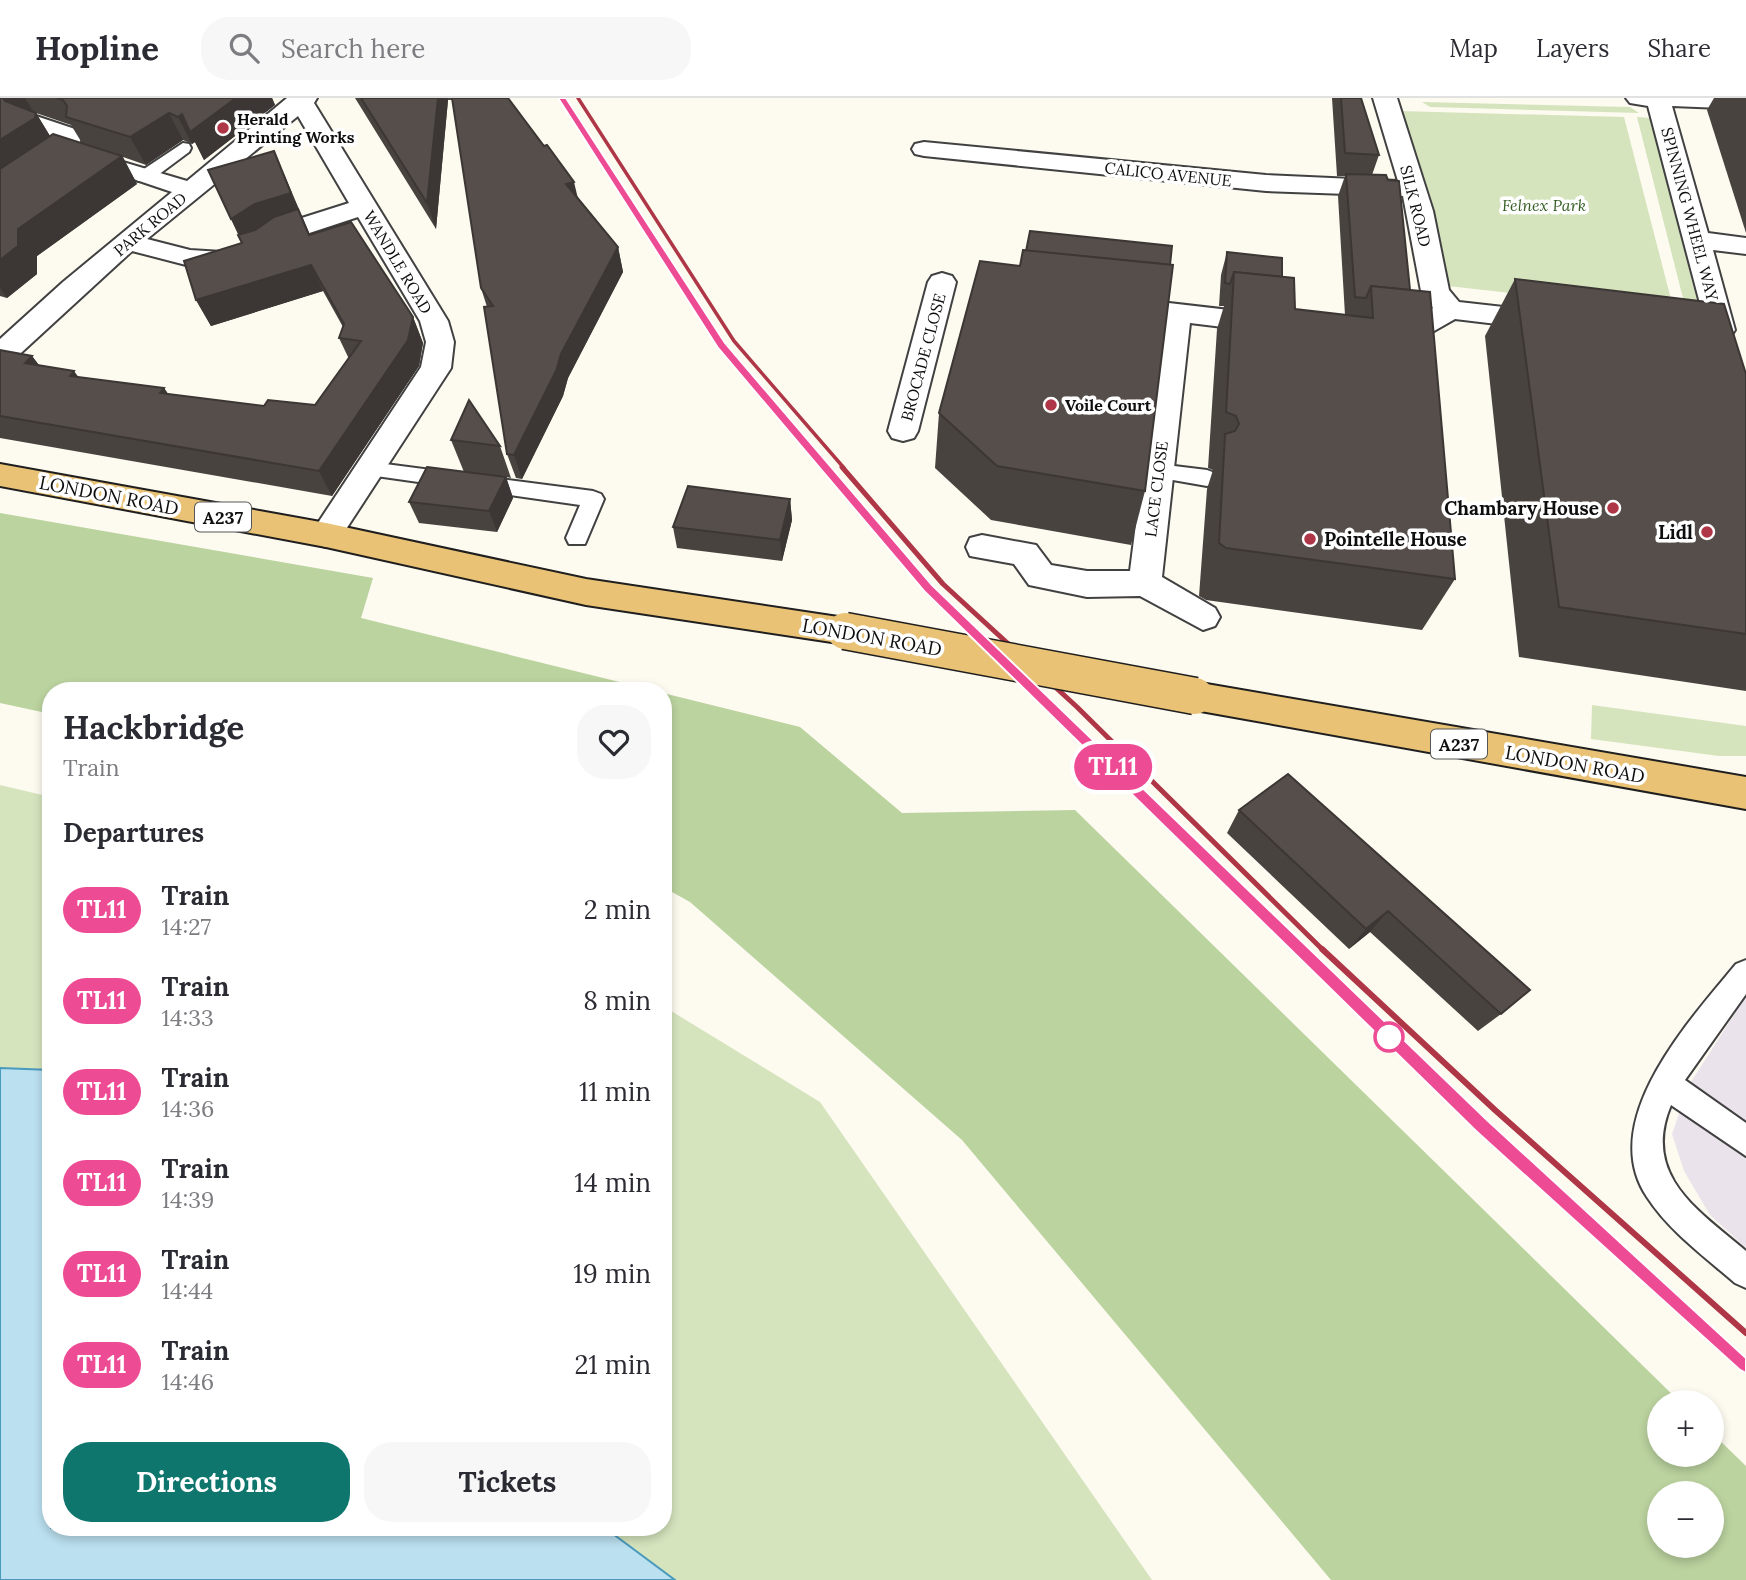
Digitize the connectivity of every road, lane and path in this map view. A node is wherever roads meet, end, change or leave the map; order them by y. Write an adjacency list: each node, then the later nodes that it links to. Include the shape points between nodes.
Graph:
1 (1385, 98): 11 (street, SILK ROAD)
2 (1638, 98): 4 (street)
3 (301, 99): 12 (street, PARK ROAD); 14 (street, WANDLE ROAD)
4 (1658, 99): 5 (street); 15 (street, SPINNING WHEEL WAY)
5 (1738, 100)
6 (33, 122): 9 (street, via 69,135)
7 (183, 148): 10 (lane)
8 (923, 149): 11 (street, CALICO AVENUE, via 1266,183)
9 (66, 150): 10 (street); 13 (street)
10 (144, 177): 12 (street)
11 (1414, 189): 20 (street, SILK ROAD, via 1435,291)
12 (190, 190): 16 (street, PARK ROAD)
13 (0, 194)
14 (365, 206): 16 (street, via 276,235 224,260 190,258); 28 (street, WANDLE ROAD, via 434,321 440,342 436,368)
15 (1698, 240): 17 (street); 25 (street, SPINNING WHEEL WAY)
16 (128, 242): 26 (street, PARK ROAD)
17 (1746, 246)
18 (942, 282): 27 (street, BROCADE CLOSE)
19 (1097, 304): 21 (street)
20 (1450, 310): 22 (street); 24 (street, via 1403,337)
21 (1177, 312): 23 (street); 29 (street, LACE CLOSE)
22 (1571, 324)
23 (1301, 328)
24 (1352, 332)
25 (1715, 341)
26 (0, 356)
27 (903, 431)
28 (370, 469): 32 (street, WANDLE ROAD); 33 (lane, via 593,499)
29 (1158, 471): 31 (lane); 35 (street, LACE CLOSE)
30 (0, 475): 32 (main road, LONDON ROAD / A237)
31 (1207, 478)
32 (326, 535): 37 (main road, LONDON ROAD / A237, bridge, via 586,592 845,631)
33 (577, 538)
34 (982, 548): 35 (street, via 1024,554 1041,576 1087,584)
35 (1145, 583): 36 (street)
36 (1203, 617)
37 (1746, 793)
38 (1746, 973): 39 (lane)
39 (1667, 1085): 40 (lane); 41 (lane, via 1648,1127 1651,1175 1679,1212)
40 (1746, 1141)
41 (1746, 1272)

